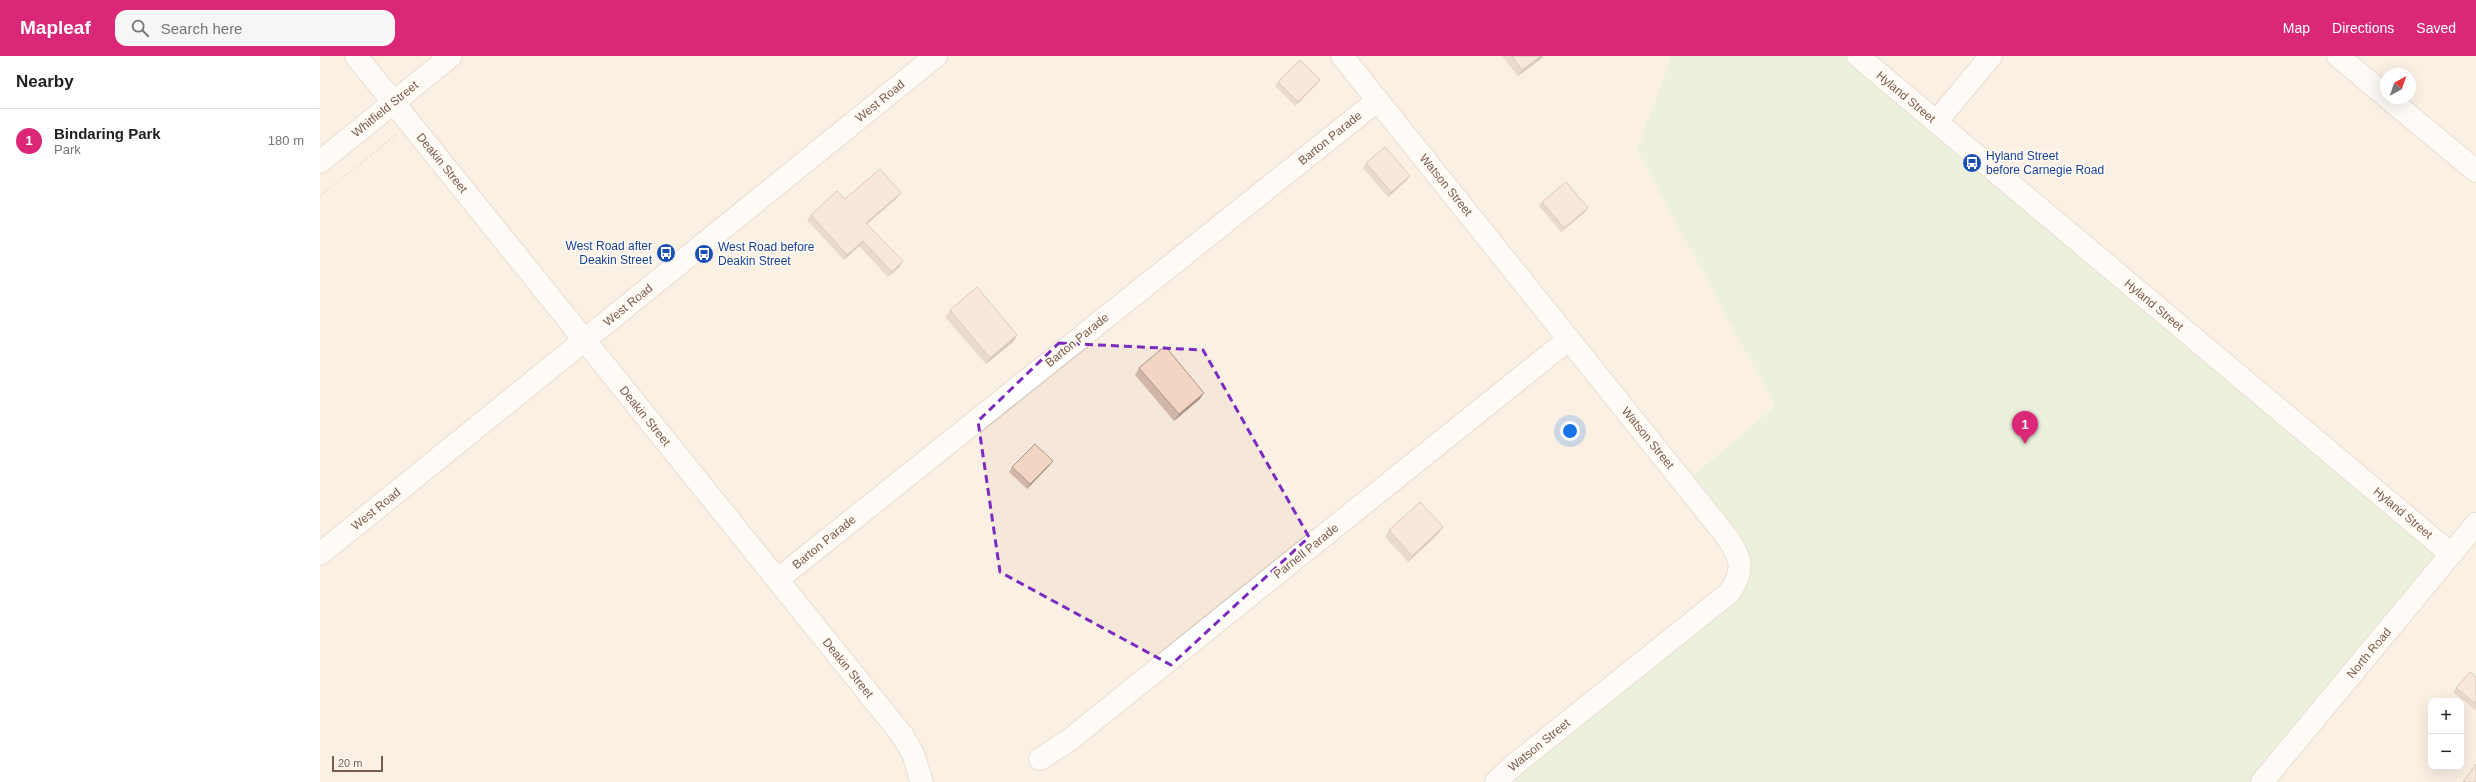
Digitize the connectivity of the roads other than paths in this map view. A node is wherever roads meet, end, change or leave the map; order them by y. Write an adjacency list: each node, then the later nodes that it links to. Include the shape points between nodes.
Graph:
1 (356, 56): 10 (street, Deakin Street)
2 (451, 56): 10 (street, Whitfield Street)
3 (936, 56): 16 (street, West Road)
4 (1342, 56): 9 (street, Watson Street)
5 (1858, 56): 12 (street, Hyland Street)
6 (1991, 56): 12 (street)
7 (2338, 56): 8 (street)
8 (2380, 91)
9 (1378, 100): 15 (street, Watson Street); 20 (street, Barton Parade)
10 (393, 102): 13 (street, Whitfield Street); 16 (street, Deakin Street)
11 (2395, 104): 14 (street)
12 (1936, 122): 19 (street, Hyland Street)
13 (320, 162)
14 (2476, 171)
15 (1569, 339): 21 (street, Parnell Parade, via 1074,736); 23 (street, Watson Street, via 1737,551 1740,564 1738,580 1729,593)
16 (585, 340): 18 (street, West Road); 20 (street, Deakin Street)
17 (2476, 524): 19 (street, North Road)
18 (320, 554)
19 (2451, 554): 24 (street, North Road)
20 (777, 580): 22 (street, Deakin Street, via 903,736 914,754)
21 (1040, 759)
22 (922, 782)
23 (1496, 782)
24 (2262, 782)

